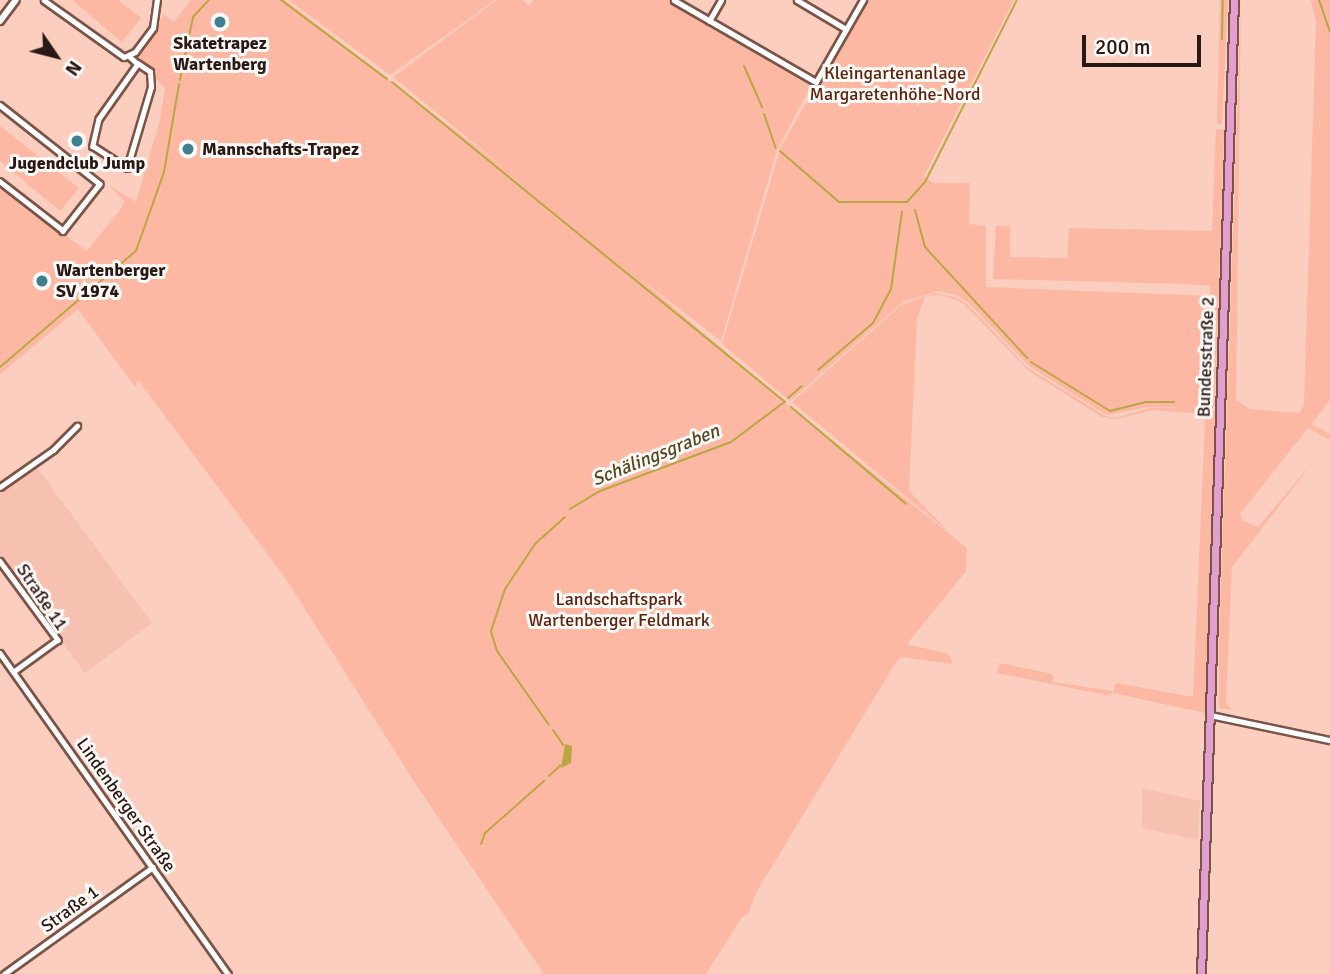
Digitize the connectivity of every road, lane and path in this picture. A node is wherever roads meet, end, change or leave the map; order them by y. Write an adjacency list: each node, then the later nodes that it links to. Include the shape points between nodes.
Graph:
1 (16, 0): 9 (main road)
2 (44, 0): 12 (street, via 113,54)
3 (157, 0): 12 (street, via 153,28)
4 (674, 0): 10 (street)
5 (721, 0): 10 (street)
6 (797, 0): 11 (street)
7 (863, 0): 11 (street)
8 (1234, 0): 21 (main road, Bundesstraße 2)
9 (0, 21)
10 (709, 21): 11 (street, via 816,82)
11 (846, 29)
12 (129, 56): 13 (street)
13 (138, 64): 13 (street, via 150,72 151,87 127,168 93,146 100,119)
14 (0, 105): 15 (street, via 100,184 63,231)
15 (0, 182)
16 (77, 426): 17 (street, via 50,453)
17 (0, 487)
18 (0, 561): 20 (street, Straße 11, via 58,640)
19 (0, 653): 20 (street, Lindenberger Straße)
20 (14, 672): 23 (street, Lindenberger Straße)
21 (1210, 715): 22 (street); 26 (main road, Bundesstraße 2)
22 (1330, 740)
23 (153, 867): 24 (street, Straße 1); 25 (street, Lindenberger Straße)
24 (4, 974)
25 (228, 974)
26 (1201, 974)

